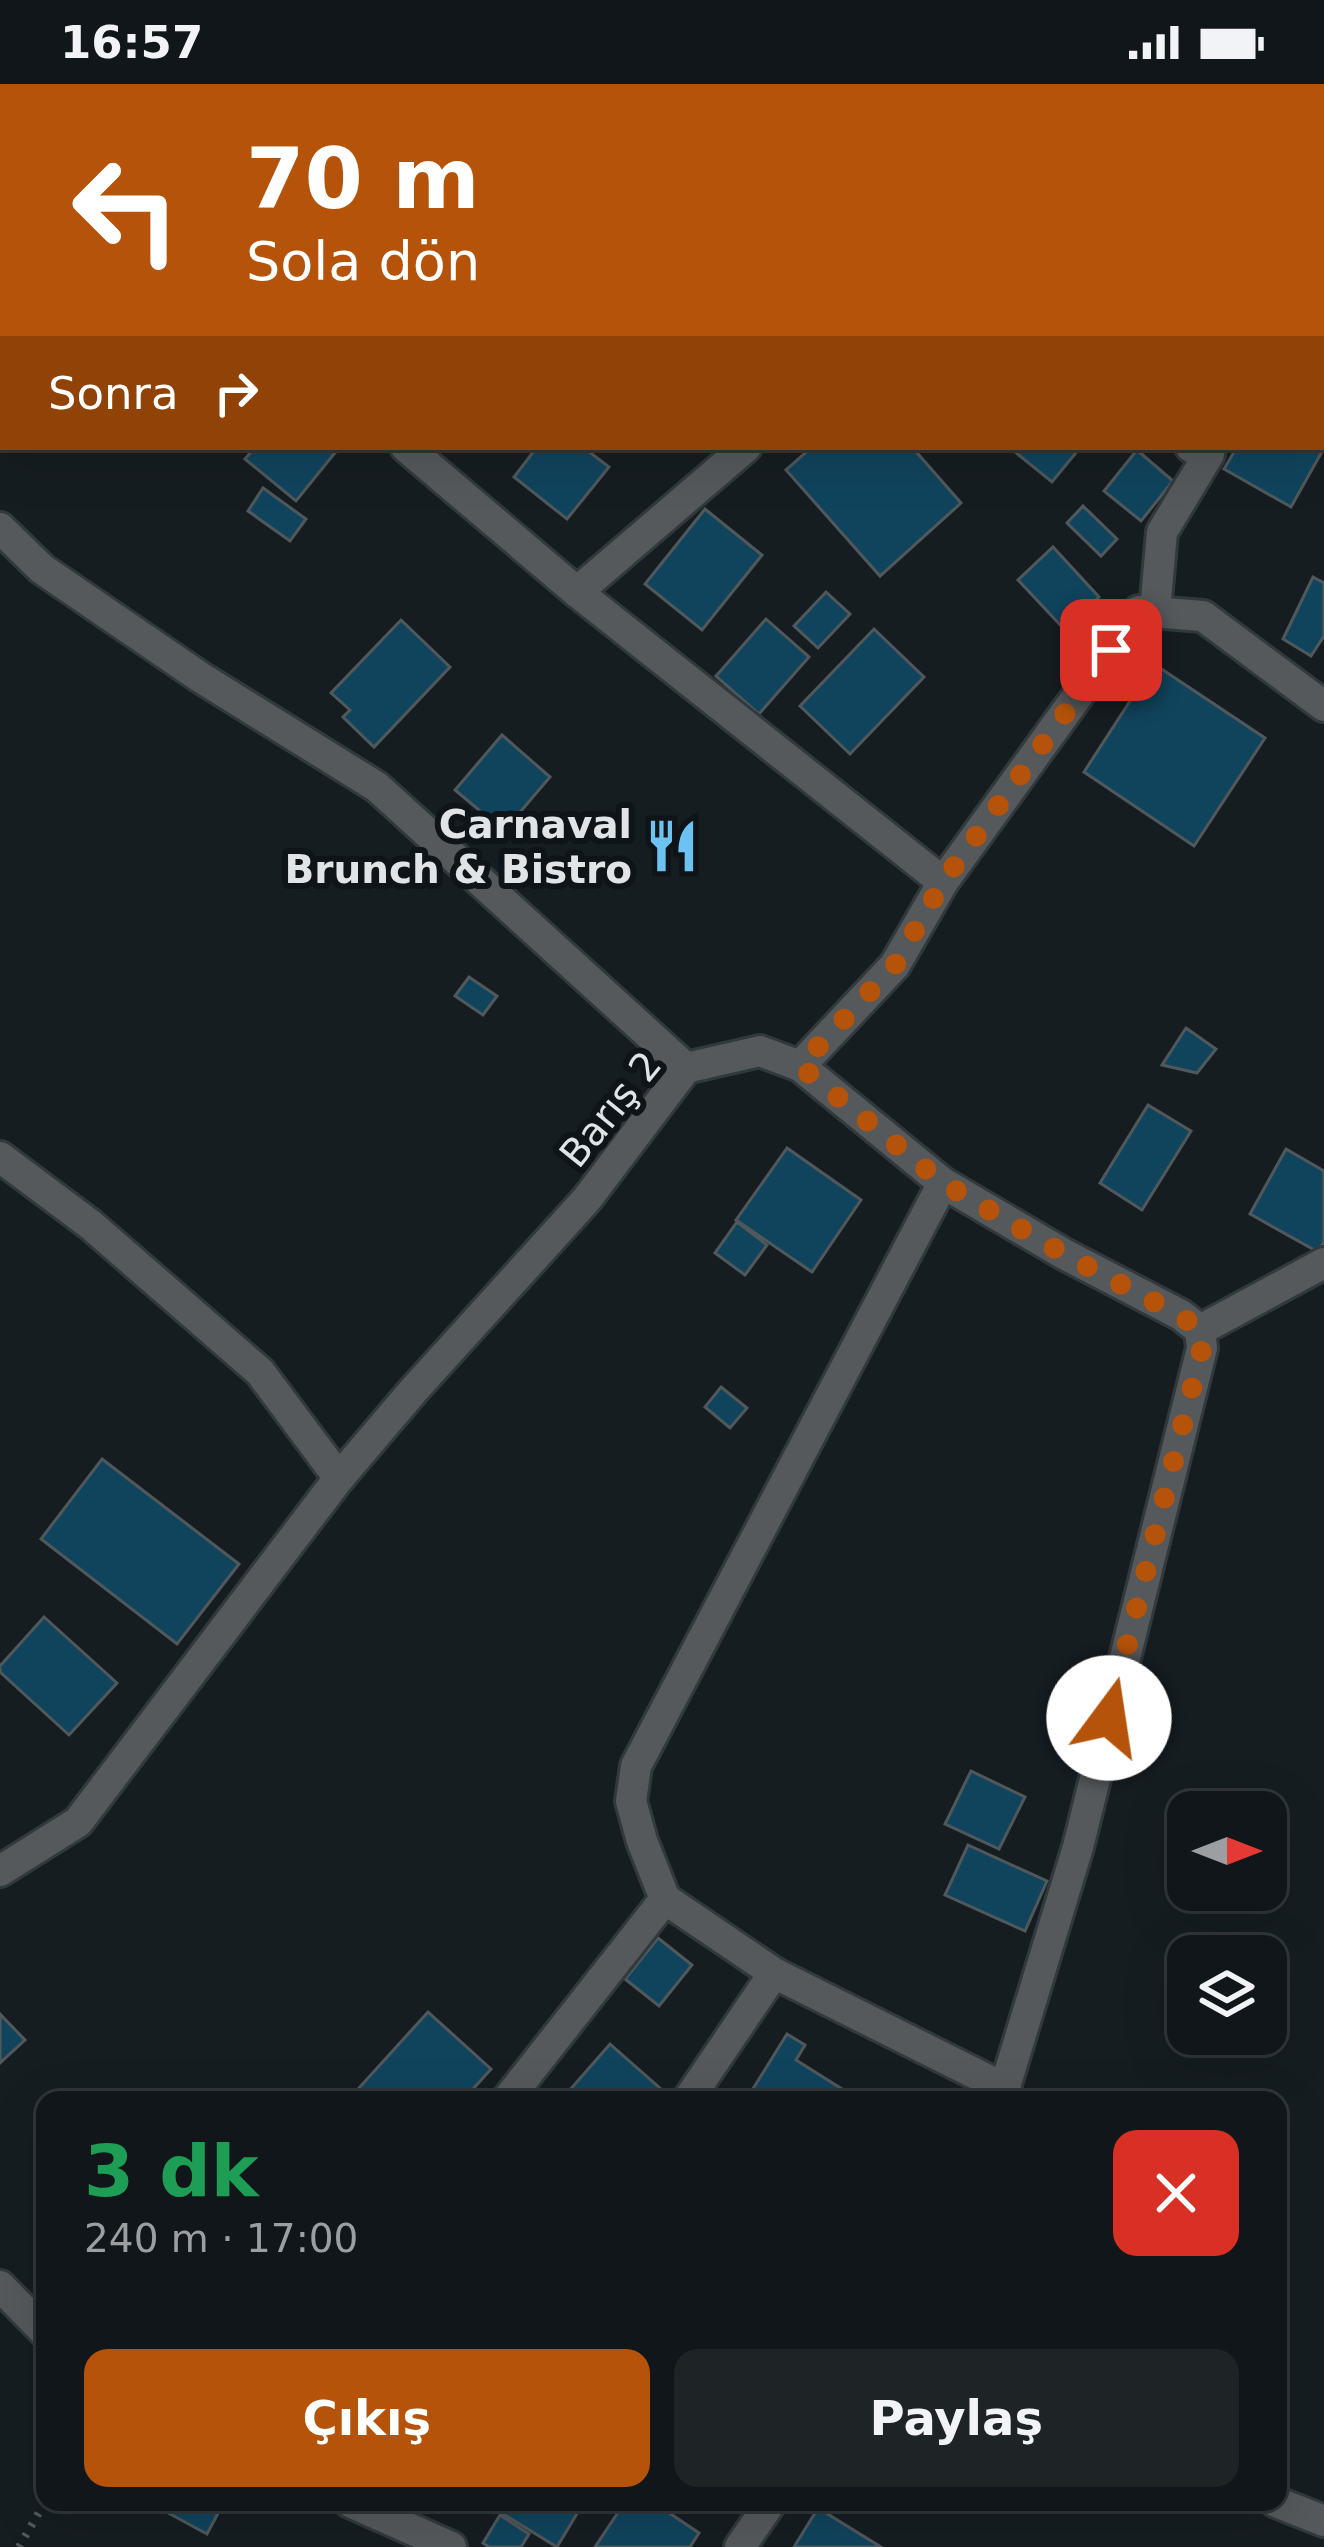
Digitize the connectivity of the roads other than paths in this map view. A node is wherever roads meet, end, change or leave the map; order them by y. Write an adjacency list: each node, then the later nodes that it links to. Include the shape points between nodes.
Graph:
1 (410, 450): 5 (street)
2 (743, 450): 5 (street)
3 (1199, 450): 6 (street, via 1209,454 1162,532)
4 (0, 528): 10 (street, via 42,569 377,787)
5 (577, 592): 8 (street)
6 (1155, 611): 7 (street, via 1203,616); 8 (street, via 1138,611)
7 (1321, 698)
8 (943, 882): 9 (street, via 895,965)
9 (800, 1066): 10 (street, Barış 2, via 760,1051); 12 (street)
10 (686, 1068): 15 (street, Barış 2, via 587,1199)
11 (0, 1157): 15 (street, via 260,1372)
12 (943, 1183): 14 (street); 17 (street, via 636,1766 631,1801)
13 (1324, 1263): 14 (street)
14 (1200, 1330): 22 (street, via 1202,1348 1078,1847)
15 (339, 1478): 16 (street, Barış 2, via 78,1822)
16 (0, 1871)
17 (665, 1899): 18 (street); 19 (street)
18 (775, 1973): 20 (street); 21 (street)
19 (514, 2091)
20 (694, 2091)
21 (998, 2091)
22 (1005, 2091)
23 (0, 2286): 24 (street)
24 (36, 2323)
25 (1287, 2506): 28 (street)
26 (368, 2511): 29 (street)
27 (765, 2511): 31 (street)
28 (1324, 2521)
29 (423, 2538): 30 (street)
30 (451, 2547)
31 (740, 2547)

